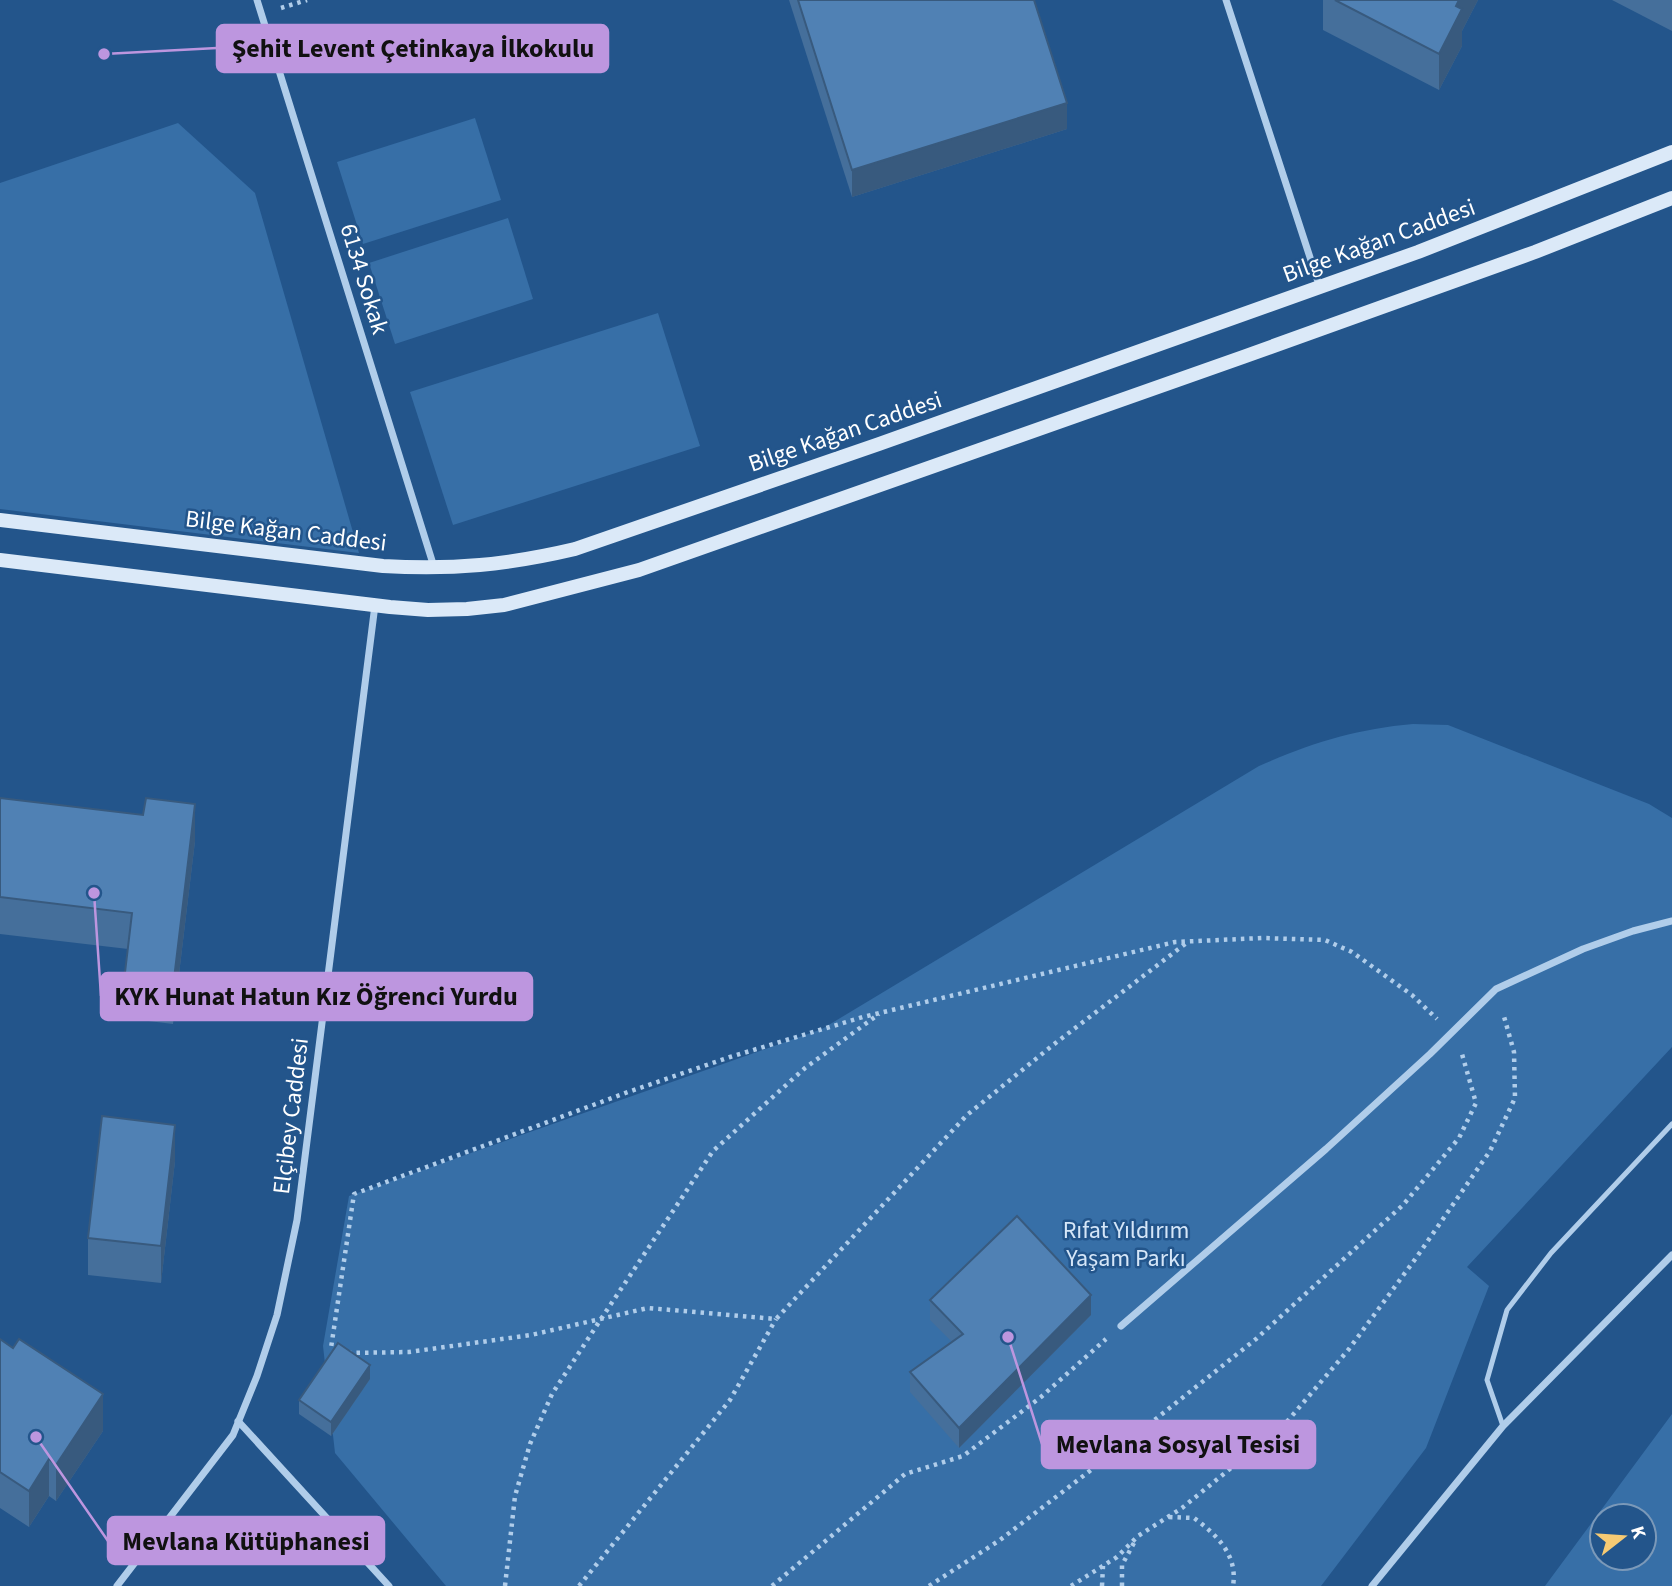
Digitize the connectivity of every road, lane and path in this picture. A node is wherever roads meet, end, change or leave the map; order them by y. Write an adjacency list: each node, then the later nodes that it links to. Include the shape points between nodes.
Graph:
1 (257, 0): 8 (street, 6134 Sokak)
2 (1226, 0): 5 (street)
3 (1672, 152): 5 (street, Bilge Kağan Caddesi)
4 (1672, 198): 9 (street, via 1535,252 639,570 505,605 428,610)
5 (1320, 288): 8 (street, Bilge Kağan Caddesi, via 575,549 486,566)
6 (0, 520): 8 (street, Bilge Kağan Caddesi)
7 (0, 560): 9 (street)
8 (435, 569)
9 (375, 605): 18 (street, Elçibey Caddesi, via 297,1220 276,1315)
10 (1672, 921): 11 (street, via 1583,949)
11 (1496, 989): 17 (street, via 1326,1149); 20 (path, via 1514,1052 1515,1098 1490,1151 1349,1349 1285,1424)
12 (881, 1012): 15 (path, via 805,1068 713,1151); 15 (path, via 628,1092 354,1194 331,1348 335,1353 409,1352 531,1335); 16 (path, via 1189,942 967,1115)
13 (1672, 1124): 19 (lane, via 1551,1253 1507,1310 1487,1380)
14 (1672, 1255): 19 (street)
15 (601, 1319): 16 (path, via 648,1308); 25 (path, via 552,1394 530,1444 515,1496)
16 (776, 1319): 26 (path, via 730,1399)
17 (1121, 1326): 27 (path, via 1041,1397 963,1456 905,1474)
18 (238, 1421): 23 (street, Elçibey Caddesi, via 233,1435); 24 (street)
19 (1503, 1426): 32 (street)
20 (1168, 1517): 21 (path); 31 (path, via 1194,1518 1223,1544 1232,1562)
21 (1138, 1536): 22 (path); 30 (path, via 1122,1565)
22 (1103, 1566): 28 (path); 29 (path)
23 (117, 1586)
24 (389, 1586)
25 (505, 1586)
26 (579, 1586)
27 (772, 1586)
28 (1071, 1586)
29 (1102, 1586)
30 (1122, 1586)
31 (1233, 1586)
32 (1372, 1586)

